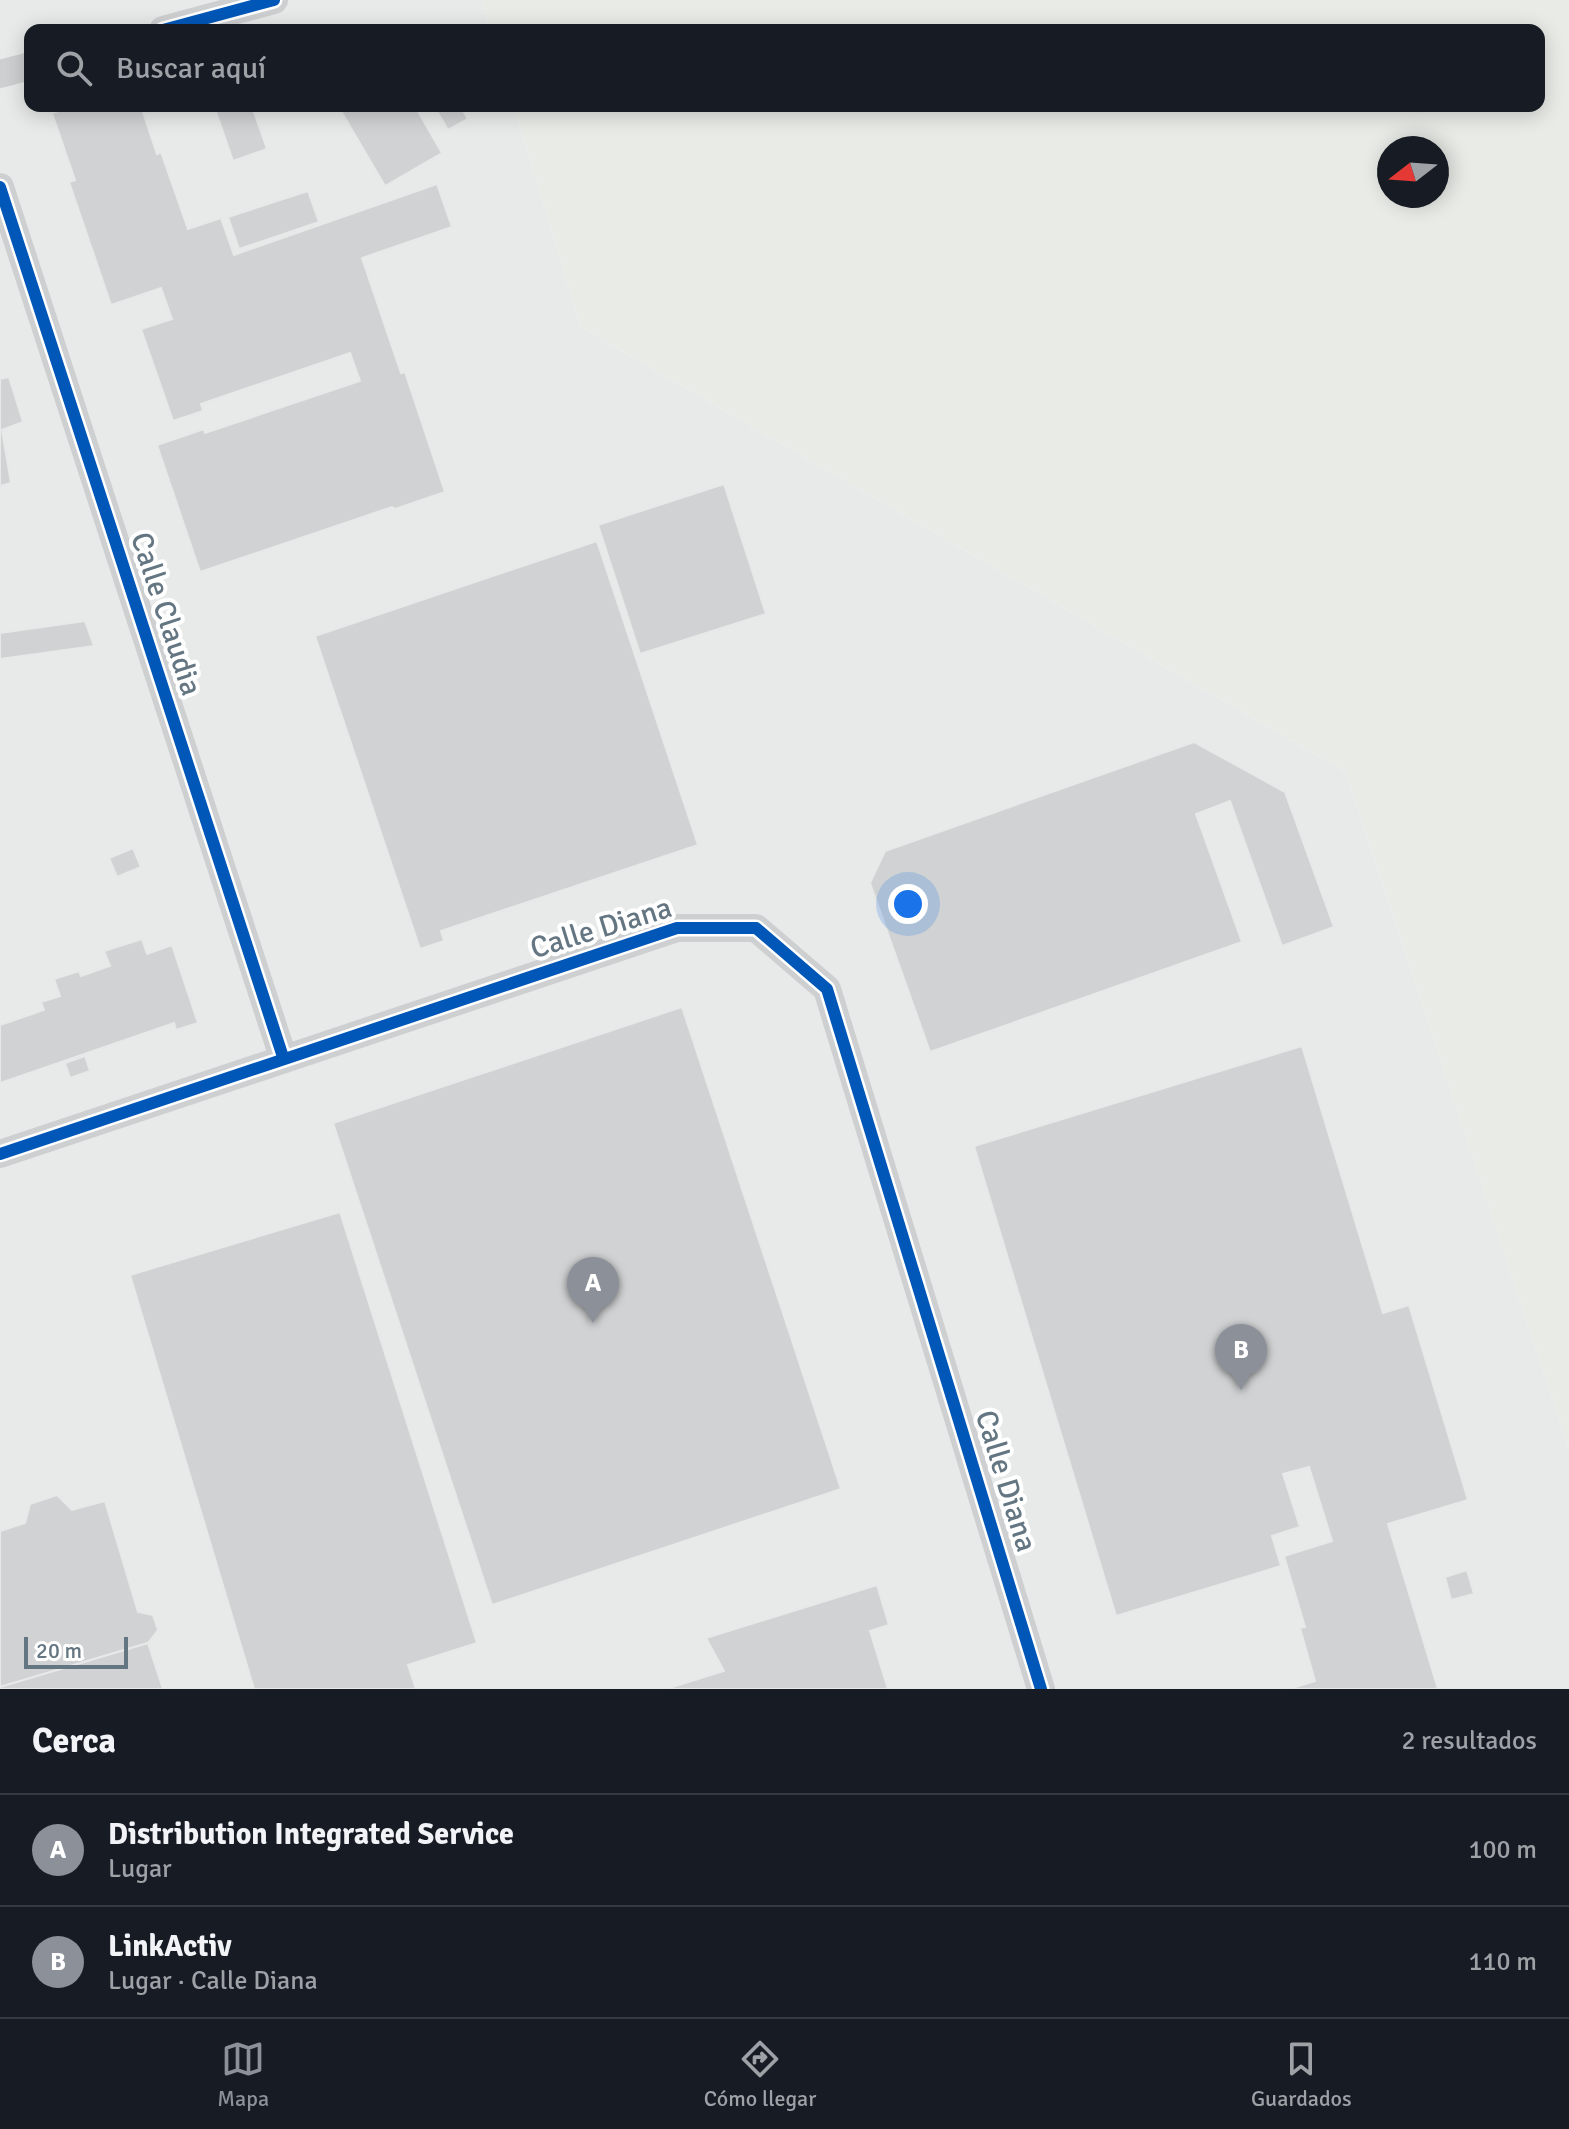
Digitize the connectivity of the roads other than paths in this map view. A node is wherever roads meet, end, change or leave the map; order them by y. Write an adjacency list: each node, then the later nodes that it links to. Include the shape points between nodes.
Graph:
1 (274, 0): 2 (street)
2 (185, 24)
3 (24, 68): 4 (street)
4 (0, 74)
5 (0, 187): 6 (street, Calle Claudia)
6 (283, 1057): 7 (street, Calle Diana); 8 (street, Calle Diana, via 677,928 756,928 827,989)
7 (0, 1154)
8 (1041, 1689)

